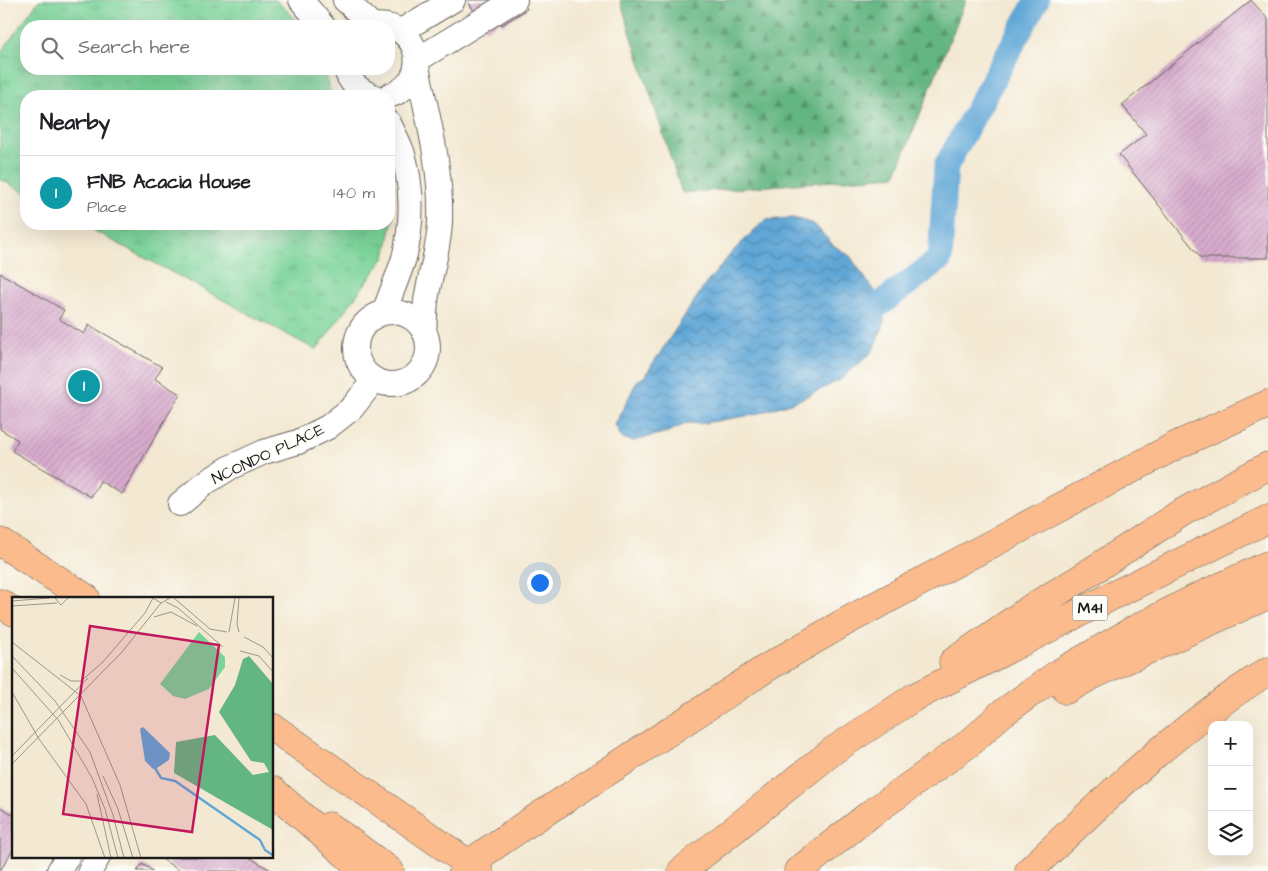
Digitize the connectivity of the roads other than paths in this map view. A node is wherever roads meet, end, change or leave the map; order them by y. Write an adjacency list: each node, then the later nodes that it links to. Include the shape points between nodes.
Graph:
1 (301, 0): 5 (lane)
2 (345, 0): 6 (lane)
3 (453, 0): 8 (lane)
4 (515, 0): 9 (lane)
5 (318, 20)
6 (366, 20)
7 (395, 29): 8 (lane)
8 (401, 31): 9 (lane, via 412,44)
9 (417, 64): 12 (lane, via 406,87); 15 (lane, via 440,182 440,223 426,301)
10 (349, 75): 11 (lane)
11 (360, 90)
12 (395, 94)
13 (395, 136): 14 (lane, via 406,166 409,227 404,259)
14 (384, 313): 15 (lane, via 407,315); 16 (lane, via 364,326 356,349 364,372)
15 (424, 332): 16 (lane, via 428,354 417,375 396,385)
16 (374, 380): 19 (lane, NCONDO PLACE, via 352,408 328,427 231,467)
17 (1268, 404): 35 (main road, via 1177,445 768,666 522,827)
18 (1268, 466): 28 (main road, via 1181,512 1034,606 954,661)
19 (180, 504)
20 (1268, 520): 28 (main road, M41)
21 (0, 542): 24 (main road)
22 (1268, 565): 30 (main road, M41, via 1130,632 1059,673 1000,715)
23 (1268, 595): 30 (main road, via 1092,675)
24 (84, 597)
25 (0, 603): 26 (main road)
26 (12, 611)
27 (1268, 671): 42 (main road, via 1178,734)
28 (913, 698): 40 (main road, M41, via 834,750)
29 (274, 728): 35 (main road)
30 (970, 742): 41 (main road, M41)
31 (274, 785): 39 (main road)
32 (274, 792): 38 (main road)
33 (66, 858): 36 (lane)
34 (97, 858): 37 (lane)
35 (470, 869)
36 (59, 871)
37 (90, 871)
38 (362, 871)
39 (390, 871)
40 (682, 871)
41 (798, 871)
42 (1029, 871)

